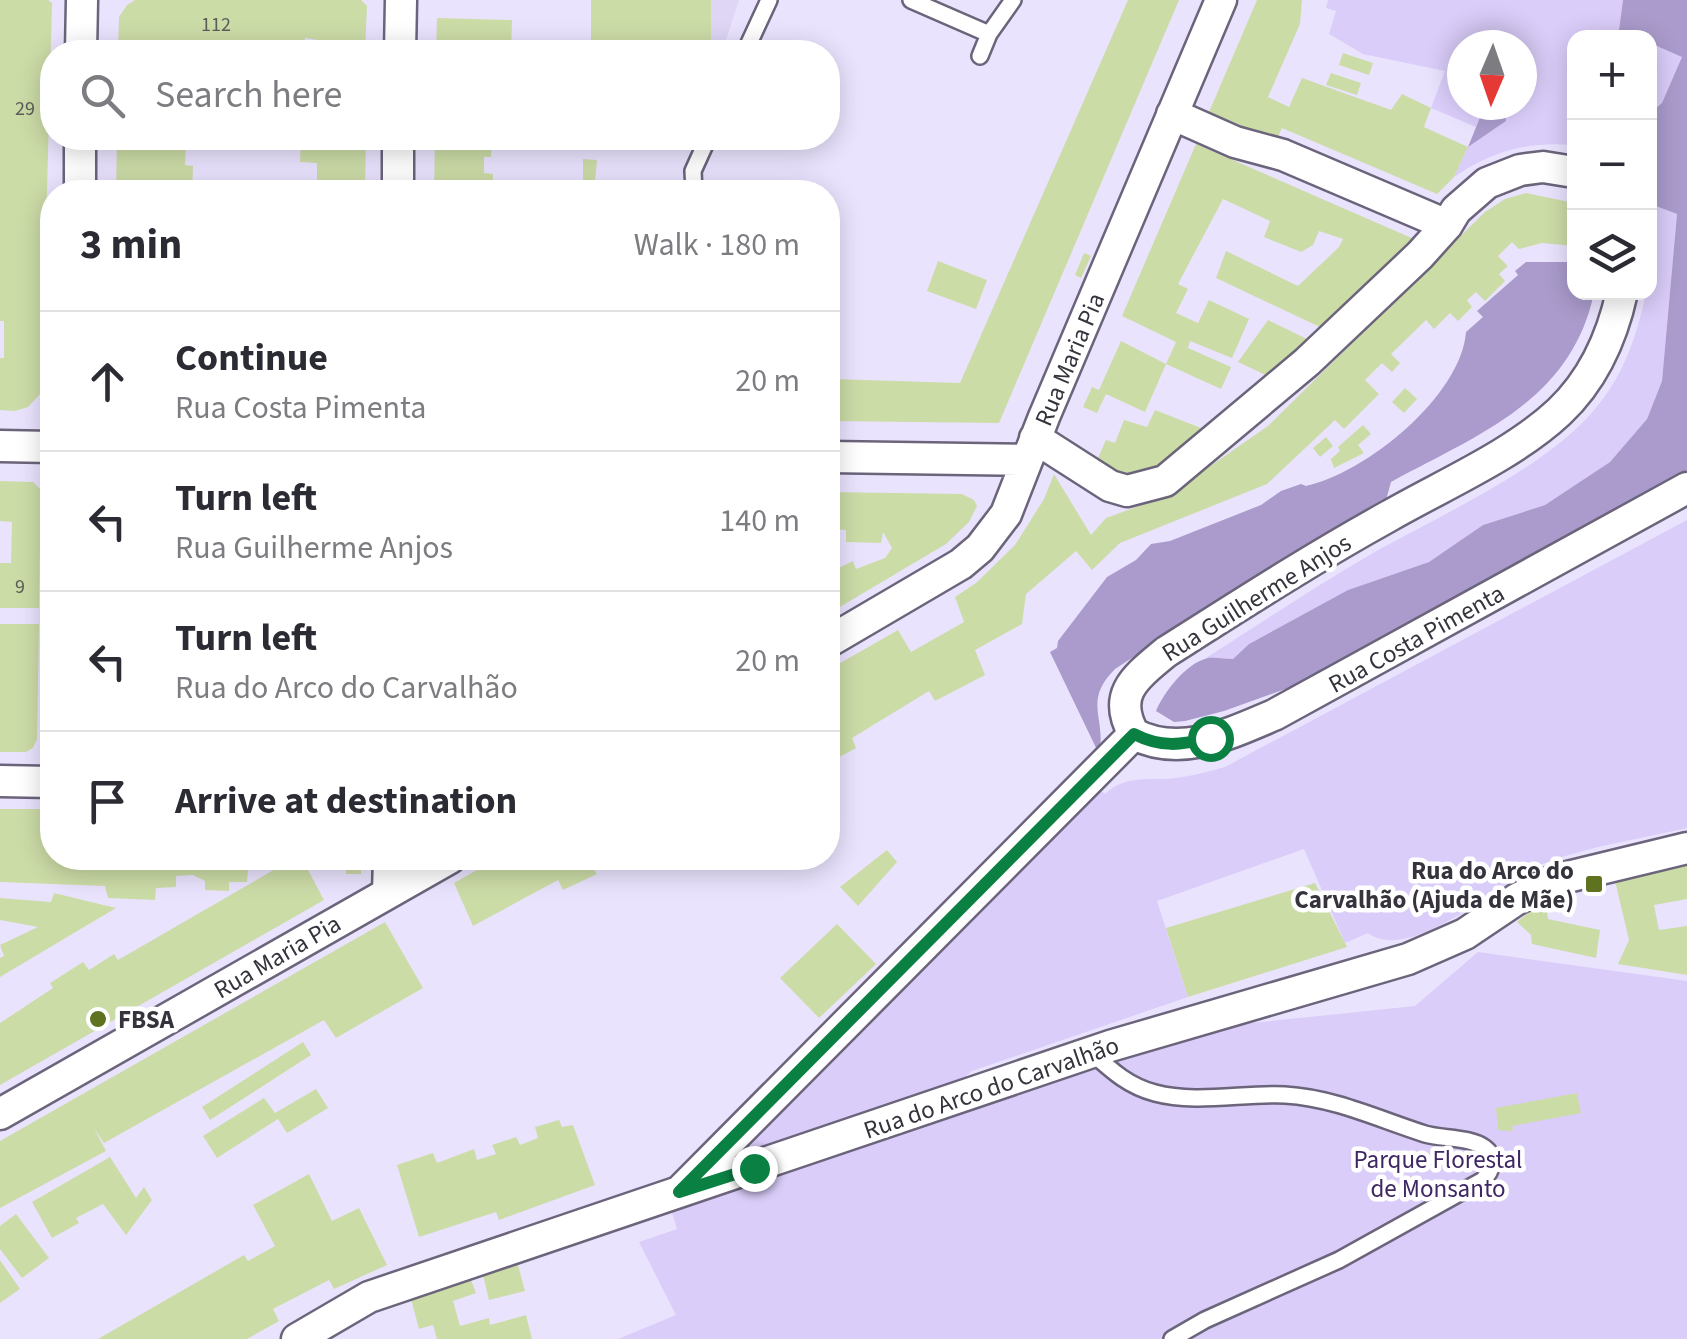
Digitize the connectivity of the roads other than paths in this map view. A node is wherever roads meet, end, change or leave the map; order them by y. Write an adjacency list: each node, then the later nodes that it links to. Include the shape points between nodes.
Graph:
1 (82, 0): 8 (street)
2 (401, 0): 9 (street)
3 (768, 0): 10 (lane)
4 (911, 0): 7 (lane)
5 (1013, 0): 7 (lane)
6 (1222, 0): 12 (street, Rua Maria Pia)
7 (989, 34): 11 (lane)
8 (81, 40)
9 (400, 40)
10 (751, 40)
11 (980, 56)
12 (1172, 114): 20 (street); 24 (street, Rua Maria Pia)
13 (80, 150): 17 (street)
14 (398, 150): 18 (street)
15 (703, 150): 19 (lane)
16 (1567, 171): 20 (street, via 1543,167 1503,175 1473,194)
17 (80, 180)
18 (398, 180)
19 (693, 180)
20 (1447, 225): 24 (street, via 1307,362 1165,482 1126,491)
21 (1620, 300): 28 (street, Rua Guilherme Anjos, via 1606,345 1558,412 1514,446 1350,537 1166,652 1126,693 1123,715)
22 (0, 446): 23 (street)
23 (40, 447)
24 (1031, 449): 25 (street); 27 (street, Rua Maria Pia, via 1006,514 980,548)
25 (840, 457)
26 (1687, 488): 28 (street, Rua Costa Pimenta, via 1274,715 1178,746)
27 (840, 635)
28 (1134, 734): 37 (street)
29 (0, 781): 30 (street)
30 (40, 782)
31 (1687, 848): 35 (street, Rua do Arco do Carvalhão, via 1555,880 1408,959)
32 (389, 870): 34 (street)
33 (428, 870): 34 (street, Rua Maria Pia)
34 (388, 892): 36 (street, Rua Maria Pia)
35 (1091, 1052): 37 (street, Rua do Arco do Carvalhão); 39 (lane, via 1120,1078 1154,1093 1310,1098 1475,1144 1492,1157 1483,1180 1404,1226)
36 (0, 1114)
37 (679, 1192): 38 (street, Rua do Arco do Carvalhão, via 369,1297)
38 (297, 1339)
39 (1172, 1339)

